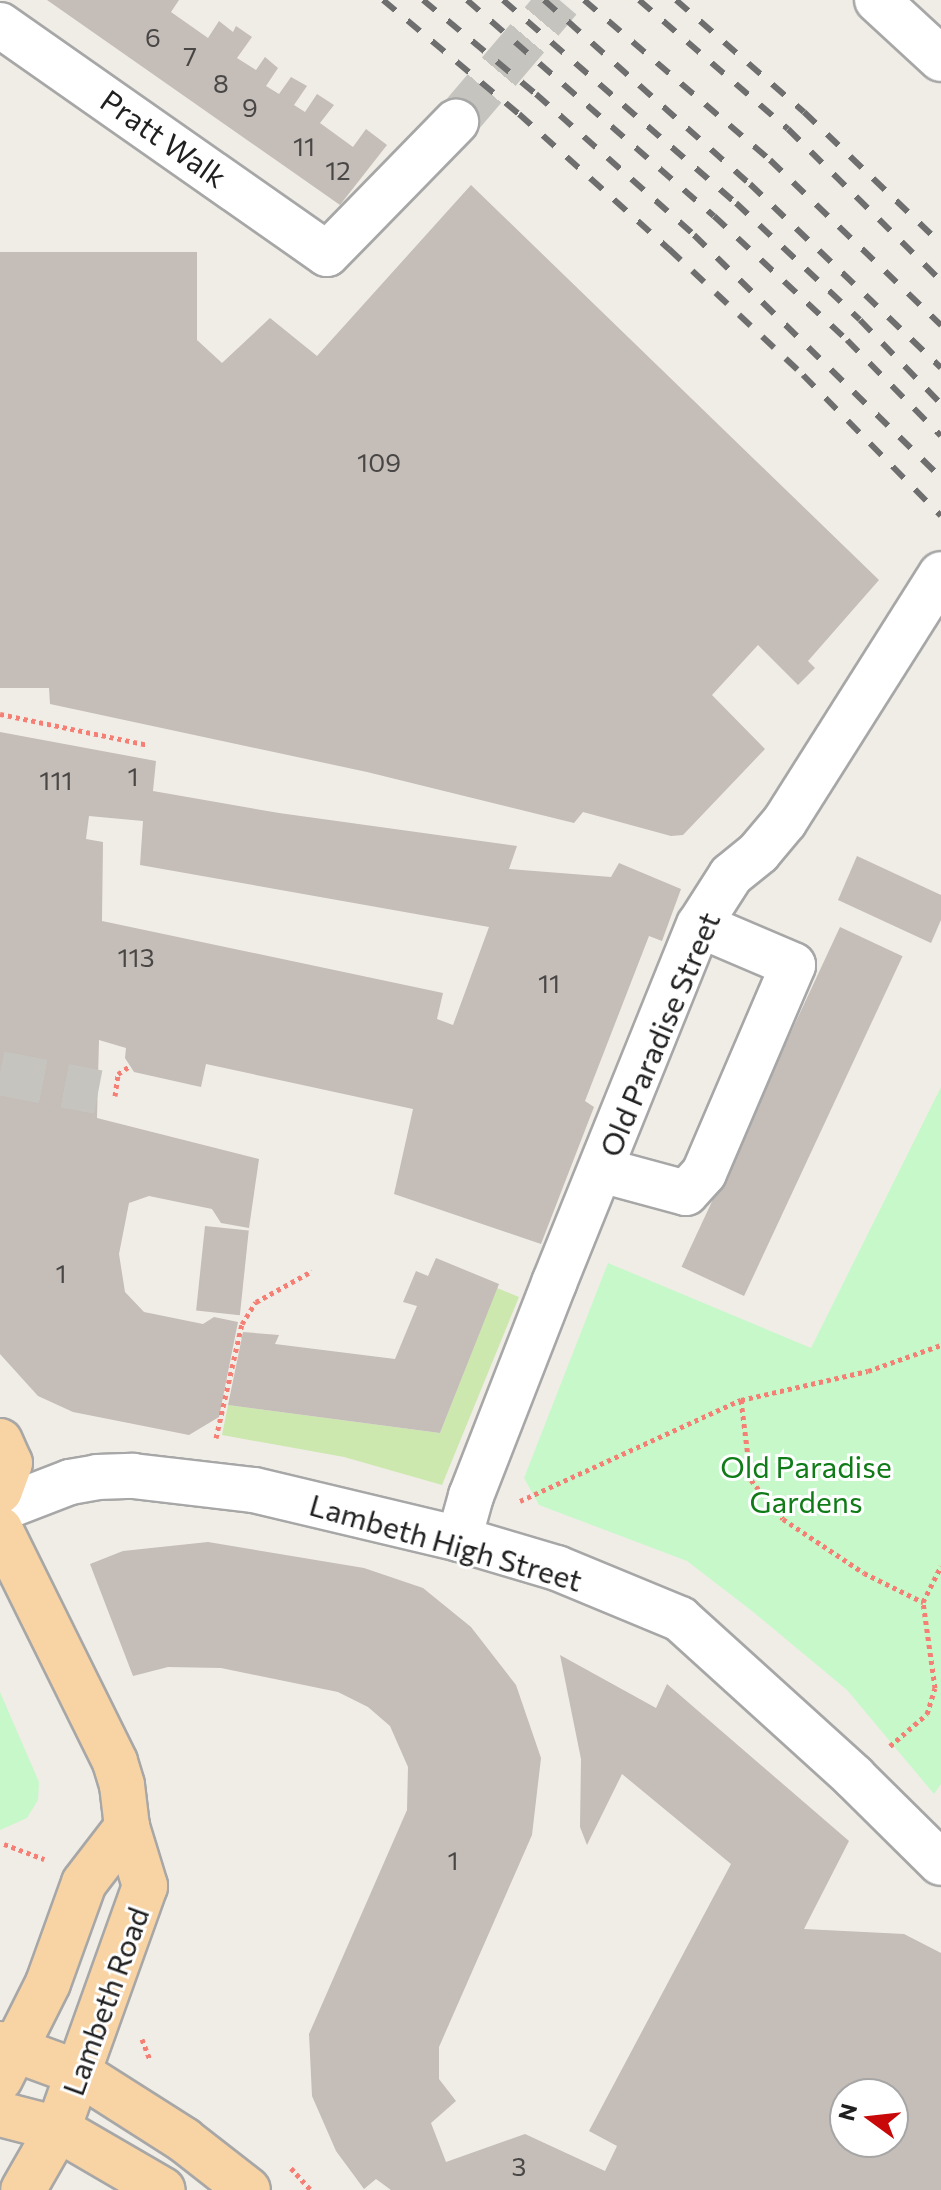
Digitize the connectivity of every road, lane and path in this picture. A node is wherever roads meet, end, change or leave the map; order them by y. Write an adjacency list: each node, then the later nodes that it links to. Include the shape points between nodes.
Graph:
1 (877, 0): 3 (street)
2 (0, 25): 4 (street, Pratt Walk, via 327,254)
3 (941, 59)
4 (456, 122)
5 (939, 583): 8 (street, Old Paradise Street, via 785,821 731,875)
6 (0, 714): 7 (path)
7 (148, 745)
8 (699, 925): 11 (street, Old Paradise Street); 11 (street, via 793,965 704,1173 686,1193)
9 (130, 1066): 10 (path, via 118,1074)
10 (115, 1096)
11 (601, 1170): 21 (street, Old Paradise Street, via 471,1496)
12 (312, 1271): 16 (path, via 256,1302 242,1324)
13 (941, 1345): 14 (path, via 868,1371)
14 (741, 1400): 18 (path); 23 (path, via 751,1480 783,1519 864,1573)
15 (0, 1441): 17 (main road, via 10,1463)
16 (214, 1443)
17 (0, 1491)
18 (515, 1504)
19 (0, 1509): 21 (street, Lambeth High Street, via 70,1482 133,1476 254,1490)
20 (0, 1529): 25 (main road, Lambeth Road, via 115,1762)
21 (459, 1539): 27 (street, Lambeth High Street, via 557,1568 680,1619)
22 (941, 1566): 23 (path)
23 (923, 1602): 24 (path, via 935,1688 927,1714)
24 (880, 1755)
25 (127, 1827): 30 (main road, Lambeth Road, via 84,1883 48,1983); 32 (main road, Lambeth Road, via 145,1886)
26 (4, 1844): 28 (path)
27 (941, 1863)
28 (58, 1865)
29 (140, 2033): 31 (path, via 150,2059)
30 (4, 2057): 32 (main road)
31 (160, 2065)
32 (79, 2073): 34 (main road, Lambeth Road); 38 (main road, via 184,2140)
33 (0, 2114): 34 (main road)
34 (58, 2129): 36 (main road, Lambeth Road); 37 (main road)
35 (289, 2166): 39 (path)
36 (23, 2190)
37 (163, 2190)
38 (248, 2190)
39 (311, 2190)

